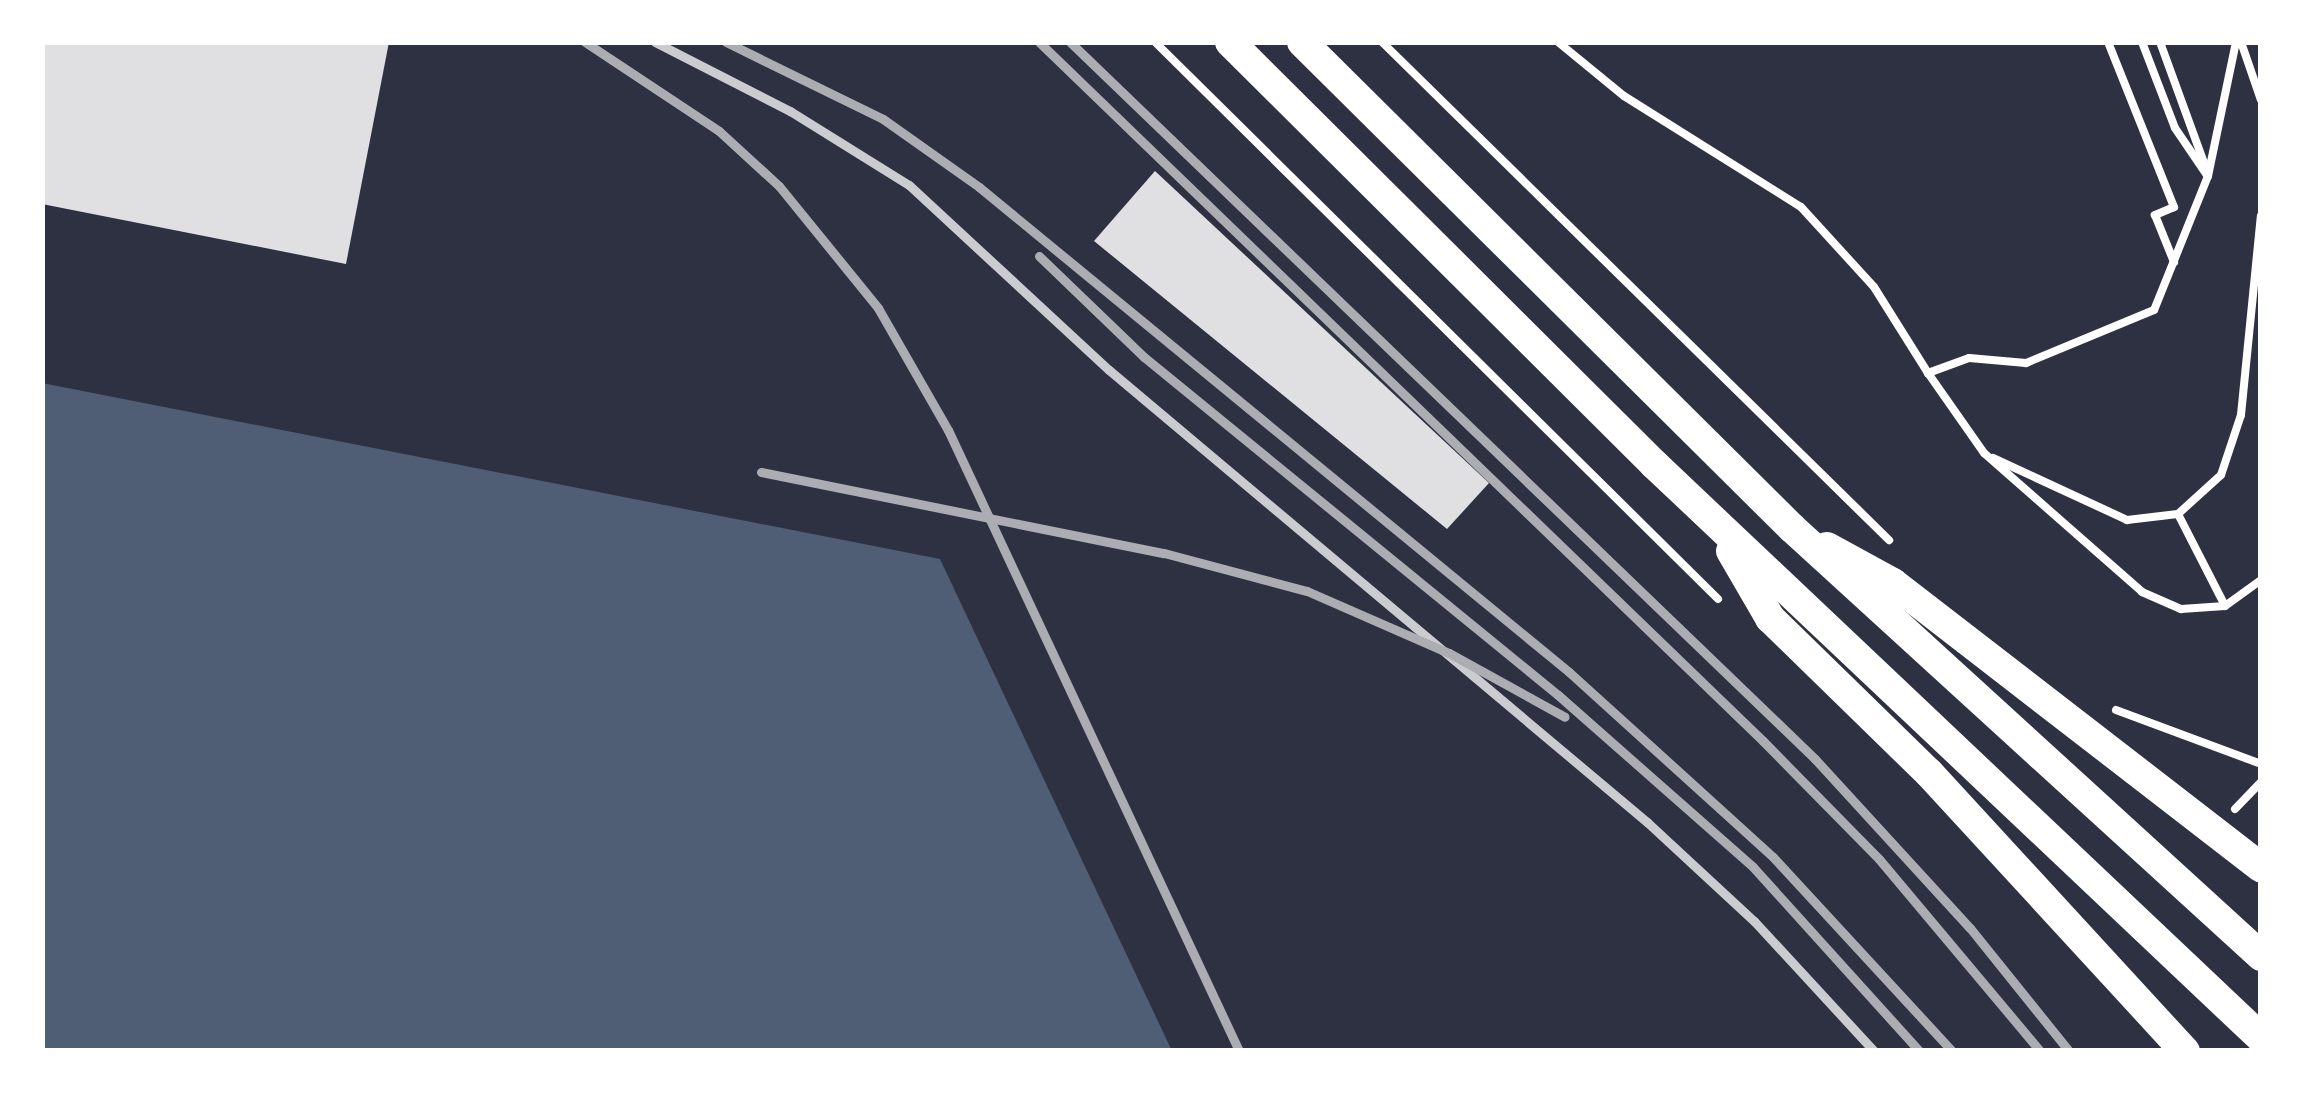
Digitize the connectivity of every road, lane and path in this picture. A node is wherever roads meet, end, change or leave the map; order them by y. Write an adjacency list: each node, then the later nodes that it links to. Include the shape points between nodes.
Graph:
1 (656, 42): 31 (lane, via 909,185 1108,370 1647,822 1754,921)
2 (1155, 42): 23 (path)
3 (1229, 42): 18 (main road)
4 (1301, 42): 19 (main road)
5 (1382, 42): 20 (path)
6 (1558, 42): 15 (path, via 1624,96 1801,207 1874,287)
7 (2108, 42): 14 (path, via 2174,207 2155,215)
8 (2141, 42): 12 (path, via 2175,128)
9 (2160, 42): 12 (path)
10 (2239, 42): 11 (path); 12 (path)
11 (2261, 100)
12 (2208, 176): 14 (path)
13 (2261, 215): 17 (path, via 2241,415 2221,475)
14 (2174, 262): 15 (path, via 2154,310 2026,363 1970,358)
15 (1928, 373): 16 (path)
16 (1984, 453): 17 (path, via 2127,520); 22 (path, via 2142,592 2180,609)
17 (2178, 514): 22 (path)
18 (1712, 520): 30 (main road); 32 (main road, via 1769,618 1929,773)
19 (1792, 528): 28 (main road, via 1894,583); 29 (main road)
20 (1902, 552)
21 (2261, 580): 22 (path)
22 (2225, 606)
23 (1735, 616)
24 (2106, 705): 25 (path)
25 (2261, 764)
26 (2261, 782): 27 (path, via 2233,810)
27 (2247, 821)
28 (2261, 867)
29 (2261, 956)
30 (2261, 1038)
31 (1874, 1051)
32 (2185, 1051)

